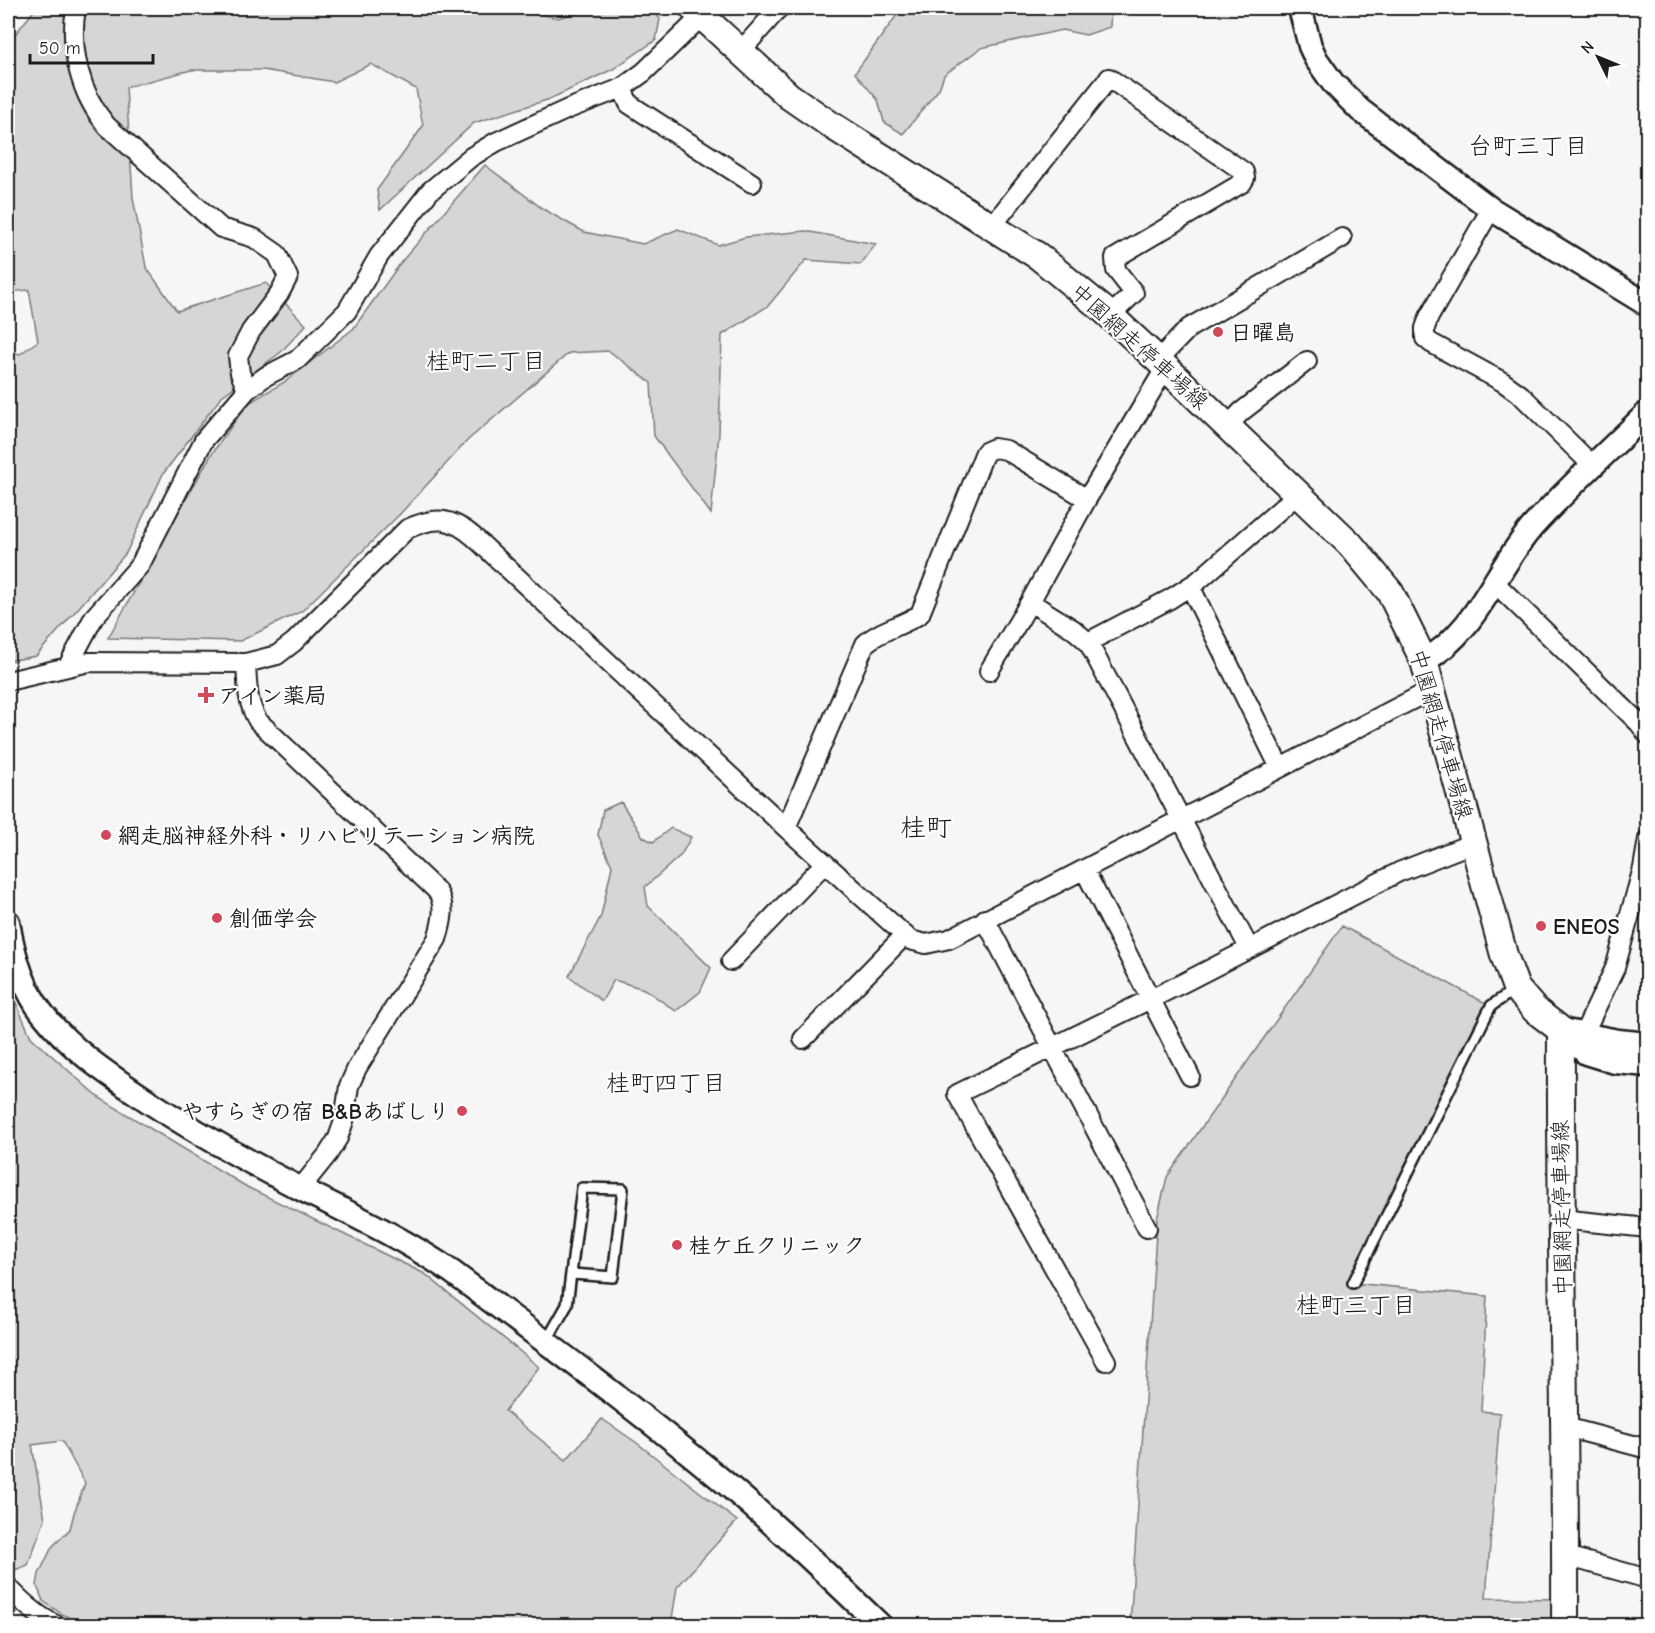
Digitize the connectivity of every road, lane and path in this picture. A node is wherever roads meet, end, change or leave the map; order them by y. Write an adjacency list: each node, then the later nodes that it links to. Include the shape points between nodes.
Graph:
1 (76, 8): 15 (street, via 75,57 85,89 106,126 221,228 254,238 277,254 288,277 238,356)
2 (779, 8): 5 (street)
3 (1300, 8): 8 (street, via 1316,59 1345,96)
4 (695, 10): 5 (main road, 中園網走停車場線); 6 (street, via 644,72)
5 (740, 52): 9 (main road, 中園網走停車場線, via 798,102)
6 (622, 88): 7 (street, via 629,104); 15 (street, via 528,127 471,157 430,191 407,218 347,311 297,360)
7 (752, 183)
8 (1491, 209): 11 (street); 18 (street, via 1429,317 1425,338 1521,395)
9 (992, 226): 12 (main road, 中園網走停車場線, via 1038,256); 12 (street, via 1109,78 1244,172 1242,183 1115,258 1116,270 1134,293)
10 (1342, 238): 14 (street, via 1190,328)
11 (1646, 302)
12 (1110, 316): 14 (main road, 中園網走停車場線)
13 (1307, 361): 17 (street)
14 (1162, 363): 17 (main road, 中園網走停車場線); 20 (street)
15 (247, 390): 27 (street, via 204,440 140,564 94,617)
16 (1647, 412): 18 (street)
17 (1228, 426): 19 (main road, 中園網走停車場線)
18 (1593, 466): 21 (street, via 1532,527)
19 (1299, 493): 22 (street); 25 (main road, 中園網走停車場線, via 1350,544 1390,592)
20 (1087, 499): 23 (street); 34 (street, via 1006,450 994,448 985,452 920,614 865,644)
21 (1495, 583): 25 (street, via 1482,606 1452,641); 31 (street)
22 (1190, 586): 24 (street); 32 (street)
23 (1030, 602): 24 (street); 28 (street)
24 (1088, 642): 33 (street)
25 (1424, 662): 30 (main road, 中園網走停車場線)
26 (246, 663): 27 (street, via 103,661); 34 (street, via 277,655 289,646 407,529 424,521 453,523 462,526); 53 (street, via 249,698 258,721 440,895 443,912 437,939 357,1068 349,1086 338,1138)
27 (68, 666): 29 (street)
28 (989, 671)
29 (8, 681)
30 (1432, 689): 32 (street); 36 (main road, 中園網走停車場線)
31 (1647, 735)
32 (1280, 768): 33 (street)
33 (1180, 819): 38 (street); 43 (street)
34 (786, 828): 37 (street)
35 (1647, 840): 39 (street)
36 (1473, 843): 43 (street, via 1399,872); 45 (main road, 中園網走停車場線)
37 (825, 863): 42 (street); 44 (street)
38 (1084, 869): 40 (street); 46 (street)
39 (1645, 869): 47 (street, via 1615,968)
40 (985, 919): 42 (street, via 949,939 926,945); 50 (street)
41 (8, 922): 53 (street, via 29,989 42,1013 96,1067 180,1121)
42 (905, 935): 48 (street)
43 (1249, 948): 46 (street)
44 (731, 961)
45 (1516, 988): 47 (main road, 中園網走停車場線, via 1535,1010); 58 (lane, via 1491,1006)
46 (1150, 999): 50 (street); 52 (street)
47 (1572, 1032): 49 (street); 51 (street, via 1586,1053 1615,1062); 54 (main road, 中園網走停車場線)
48 (803, 1039)
49 (1647, 1044)
50 (1053, 1048): 55 (street); 60 (street, via 957,1095)
51 (1647, 1065)
52 (1190, 1076)
53 (300, 1189): 59 (street, via 420,1250)
54 (1560, 1219): 56 (street); 61 (main road, 中園網走停車場線)
55 (1147, 1228)
56 (1647, 1228)
57 (572, 1274): 57 (lane, via 582,1188 622,1190 613,1277); 59 (lane, via 567,1305)
58 (1353, 1283)
59 (546, 1342): 67 (street, via 724,1482)
60 (1106, 1361)
61 (1565, 1427): 62 (street); 63 (main road, 中園網走停車場線)
62 (1647, 1449)
63 (1566, 1556): 64 (street); 68 (main road, 中園網走停車場線)
64 (1647, 1579)
65 (8, 1587): 66 (street, via 32,1610)
66 (58, 1626)
67 (881, 1626)
68 (1565, 1626)

